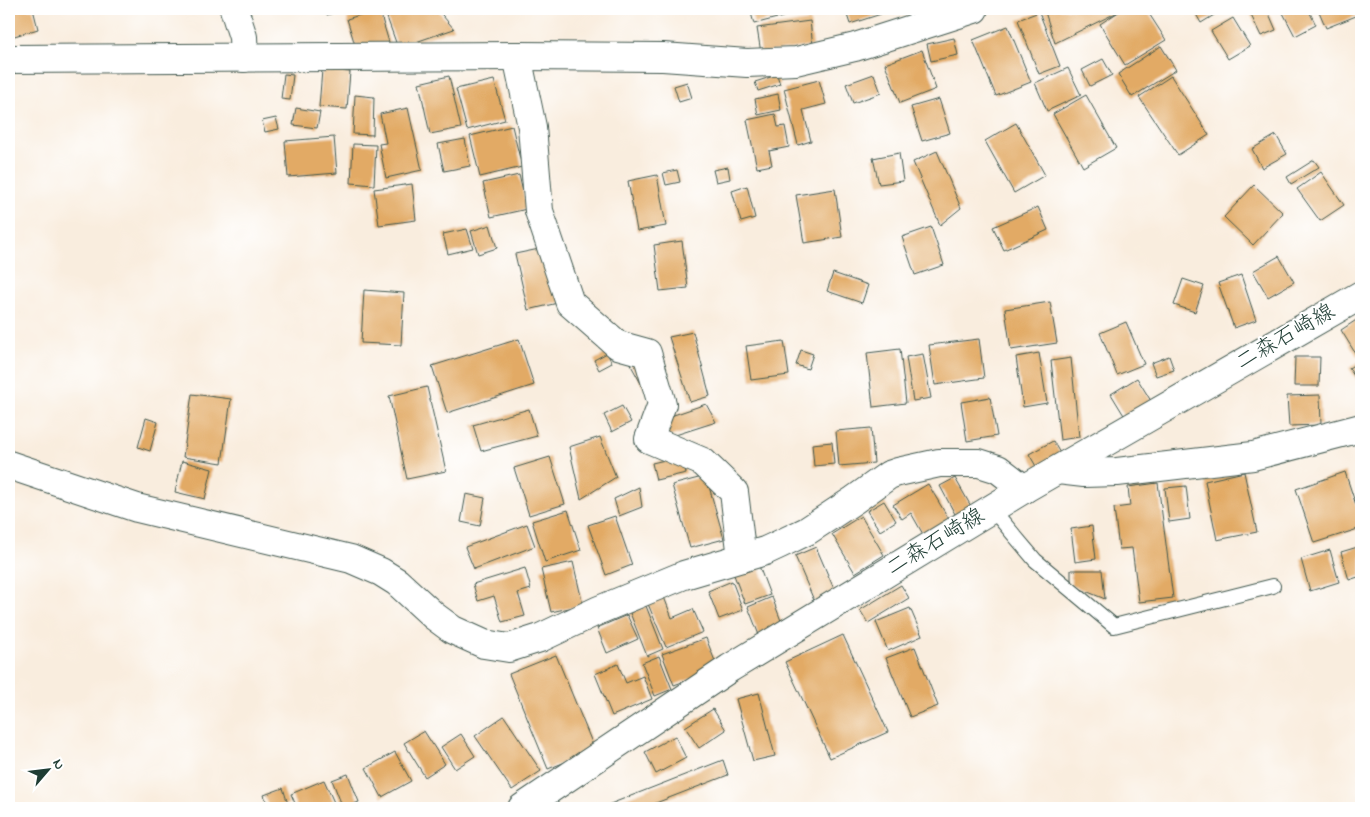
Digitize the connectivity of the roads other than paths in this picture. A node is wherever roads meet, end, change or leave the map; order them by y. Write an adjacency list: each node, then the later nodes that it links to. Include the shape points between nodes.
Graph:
1 (234, 9): 4 (street)
2 (974, 9): 3 (street, via 854,47 796,61 747,63 663,57)
3 (517, 56): 4 (street); 12 (street, via 532,126 539,211 570,303 618,345 647,353 662,404 649,439 703,462 734,492)
4 (244, 58): 5 (street)
5 (9, 59)
6 (1361, 295): 9 (street, 二森石崎線)
7 (1361, 428): 9 (street, via 1253,456 1117,472)
8 (9, 465): 12 (street, via 137,508 350,559 397,582 454,630 484,644 509,648 540,638 684,575)
9 (1058, 470): 10 (street, 二森石崎線)
10 (1024, 489): 11 (street, 二森石崎線); 12 (street, via 998,470 979,463 939,463 910,468 889,475 807,530 765,551)
11 (992, 509): 13 (lane, via 1035,560 1114,626); 14 (street, 二森石崎線, via 730,668)
12 (742, 558)
13 (1273, 586)
14 (522, 808)

